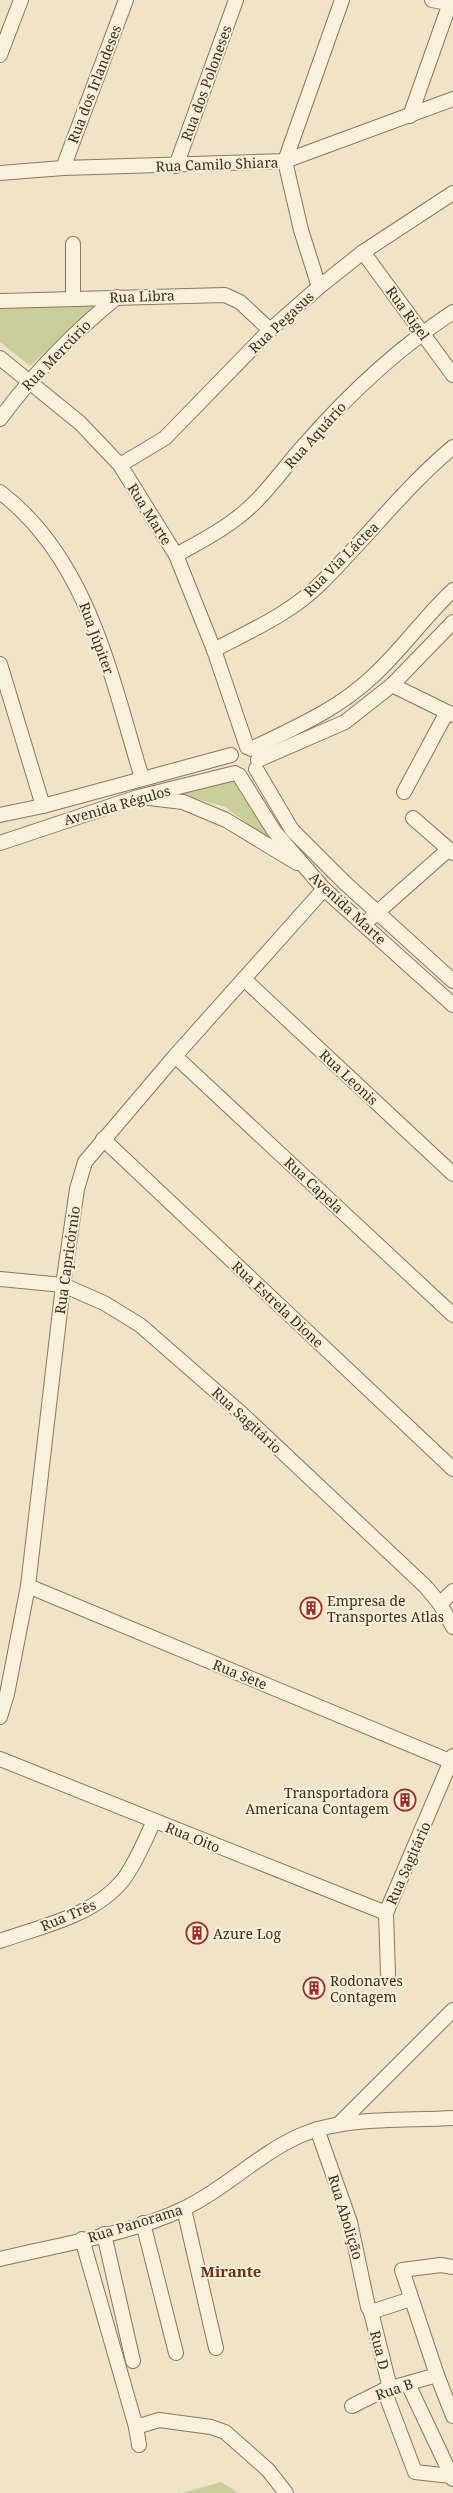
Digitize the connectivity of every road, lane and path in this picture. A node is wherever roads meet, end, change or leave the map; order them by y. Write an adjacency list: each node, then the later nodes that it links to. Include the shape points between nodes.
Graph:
1 (21, 0): 7 (street)
2 (126, 0): 12 (street, Rua dos Irlandeses)
3 (236, 0): 11 (street, Rua dos Poloneses)
4 (342, 0): 10 (street)
5 (432, 0): 6 (street)
6 (452, 4): 9 (street)
7 (0, 55)
8 (453, 99): 9 (street, Rua Camilo Shiara)
9 (410, 116): 10 (street, Rua Camilo Shiara)
10 (285, 161): 11 (street, Rua Camilo Shiara); 17 (street, via 301,230)
11 (176, 166): 12 (street, Rua Camilo Shiara)
12 (63, 168): 13 (street, Rua Camilo Shiara)
13 (0, 173)
14 (453, 193): 16 (street, Rua Pegasus)
15 (73, 244): 19 (street)
16 (363, 252): 17 (street, Rua Pegasus); 23 (street, Rua Rigel)
17 (319, 286): 22 (street, Rua Pegasus)
18 (117, 297): 19 (street, Rua Libra); 22 (street, Rua Libra, via 225,295 240,302); 26 (street, Rua Mercúrio)
19 (73, 298): 20 (street, Rua Libra)
20 (0, 301)
21 (453, 312): 23 (street, Rua Aquário)
22 (270, 330): 29 (street, Rua Pegasus, via 165,438)
23 (422, 332): 25 (street, Rua Rigel); 31 (street, Rua Aquário, via 361,385 306,442 256,502 218,531)
24 (0, 358): 26 (street, Rua Marte)
25 (453, 375)
26 (28, 381): 27 (street, Rua Mercúrio); 29 (street, Rua Marte, via 80,422)
27 (0, 418)
28 (453, 447): 34 (street, Rua Via Láctea, via 430,467 320,585 277,616)
29 (120, 465): 31 (street, Rua Marte)
30 (0, 492): 40 (street, Rua Júpiter, via 39,532 72,575 95,625)
31 (176, 555): 34 (street, Rua Marte)
32 (453, 590): 38 (street, Avenida Régulos, via 373,676 343,702)
33 (453, 622): 36 (street, Avenida Régulos)
34 (214, 650): 38 (street, Rua Marte)
35 (0, 664): 43 (street)
36 (392, 685): 37 (street); 38 (street, Avenida Régulos, via 345,722)
37 (450, 714): 41 (street)
38 (247, 755): 39 (street, Avenida Régulos, via 248,775); 39 (street, Avenida Marte, via 230,765); 40 (street, Avenida Régulos); 50 (street, Avenida Marte, via 292,830)
39 (237, 774): 42 (street, Avenida Régulos); 48 (street, Avenida Marte, via 274,831)
40 (142, 778): 43 (street, Avenida Régulos)
41 (404, 792)
42 (138, 797): 46 (street, Avenida Régulos); 48 (street, via 183,802 226,820)
43 (43, 806): 44 (street, Avenida Régulos)
44 (0, 815)
45 (413, 818): 47 (street)
46 (0, 843)
47 (451, 851): 50 (street)
48 (308, 870): 49 (street, Avenida Marte)
49 (324, 889): 51 (street, Avenida Marte); 52 (street, Rua Capricórnio)
50 (377, 912): 51 (street); 53 (street, Avenida Marte)
51 (365, 925): 54 (street, Avenida Marte)
52 (244, 979): 55 (street, Rua Capricórnio); 57 (street, Rua Leonis)
53 (453, 981)
54 (453, 1005)
55 (174, 1056): 56 (street, Rua Capricórnio); 60 (street, Rua Capela)
56 (103, 1139): 59 (street, Rua Capricórnio, via 85,1162 77,1189); 61 (street, Rua Estrela Dione)
57 (453, 1174)
58 (0, 1279): 59 (street, Rua Sagitário)
59 (63, 1285): 62 (street, Rua Capricórnio); 63 (street, Rua Sagitário, via 104,1303 140,1325 242,1414 426,1587)
60 (453, 1315)
61 (453, 1469)
62 (28, 1586): 65 (street, Rua Capricórnio); 67 (street, Rua Sete)
63 (448, 1598): 64 (street, Rua Sagitário)
64 (453, 1627)
65 (0, 1716)
66 (0, 1759): 68 (street, Rua Oito)
67 (452, 1759): 69 (street, Rua Sagitário)
68 (154, 1821): 69 (street, Rua Oito); 70 (street, Rua Três, via 124,1878 106,1898 90,1908)
69 (386, 1913): 71 (street, Rua Sagitário)
70 (0, 1941)
71 (388, 1974)
72 (453, 2010): 74 (street)
73 (453, 2118): 74 (street, Rua Panorama)
74 (339, 2124): 75 (street, Rua Panorama)
75 (317, 2129): 76 (street, Rua Panorama, via 270,2153); 83 (street, Rua Abolição, via 350,2222)
76 (184, 2209): 77 (street, Rua Panorama); 84 (street)
77 (143, 2223): 78 (street, Rua Panorama); 85 (street)
78 (104, 2234): 79 (street, Rua Panorama); 87 (street)
79 (82, 2239): 80 (street, Rua Panorama); 93 (street)
80 (0, 2258)
81 (453, 2267): 82 (street, via 441,2265 402,2270)
82 (411, 2299): 83 (street); 88 (street)
83 (369, 2309): 86 (street, Rua Abolição, via 366,2315); 90 (street, Rua D)
84 (216, 2348)
85 (176, 2353)
86 (374, 2356)
87 (133, 2360)
88 (437, 2375): 89 (street, Rua B); 92 (street)
89 (408, 2384): 90 (street, Rua B); 95 (street)
90 (387, 2390): 91 (street, Rua B); 95 (street, via 415,2472)
91 (352, 2406)
92 (453, 2416)
93 (136, 2427): 94 (street); 96 (street, via 159,2420 225,2432 268,2470)
94 (139, 2445)
95 (452, 2478)
96 (286, 2493)

